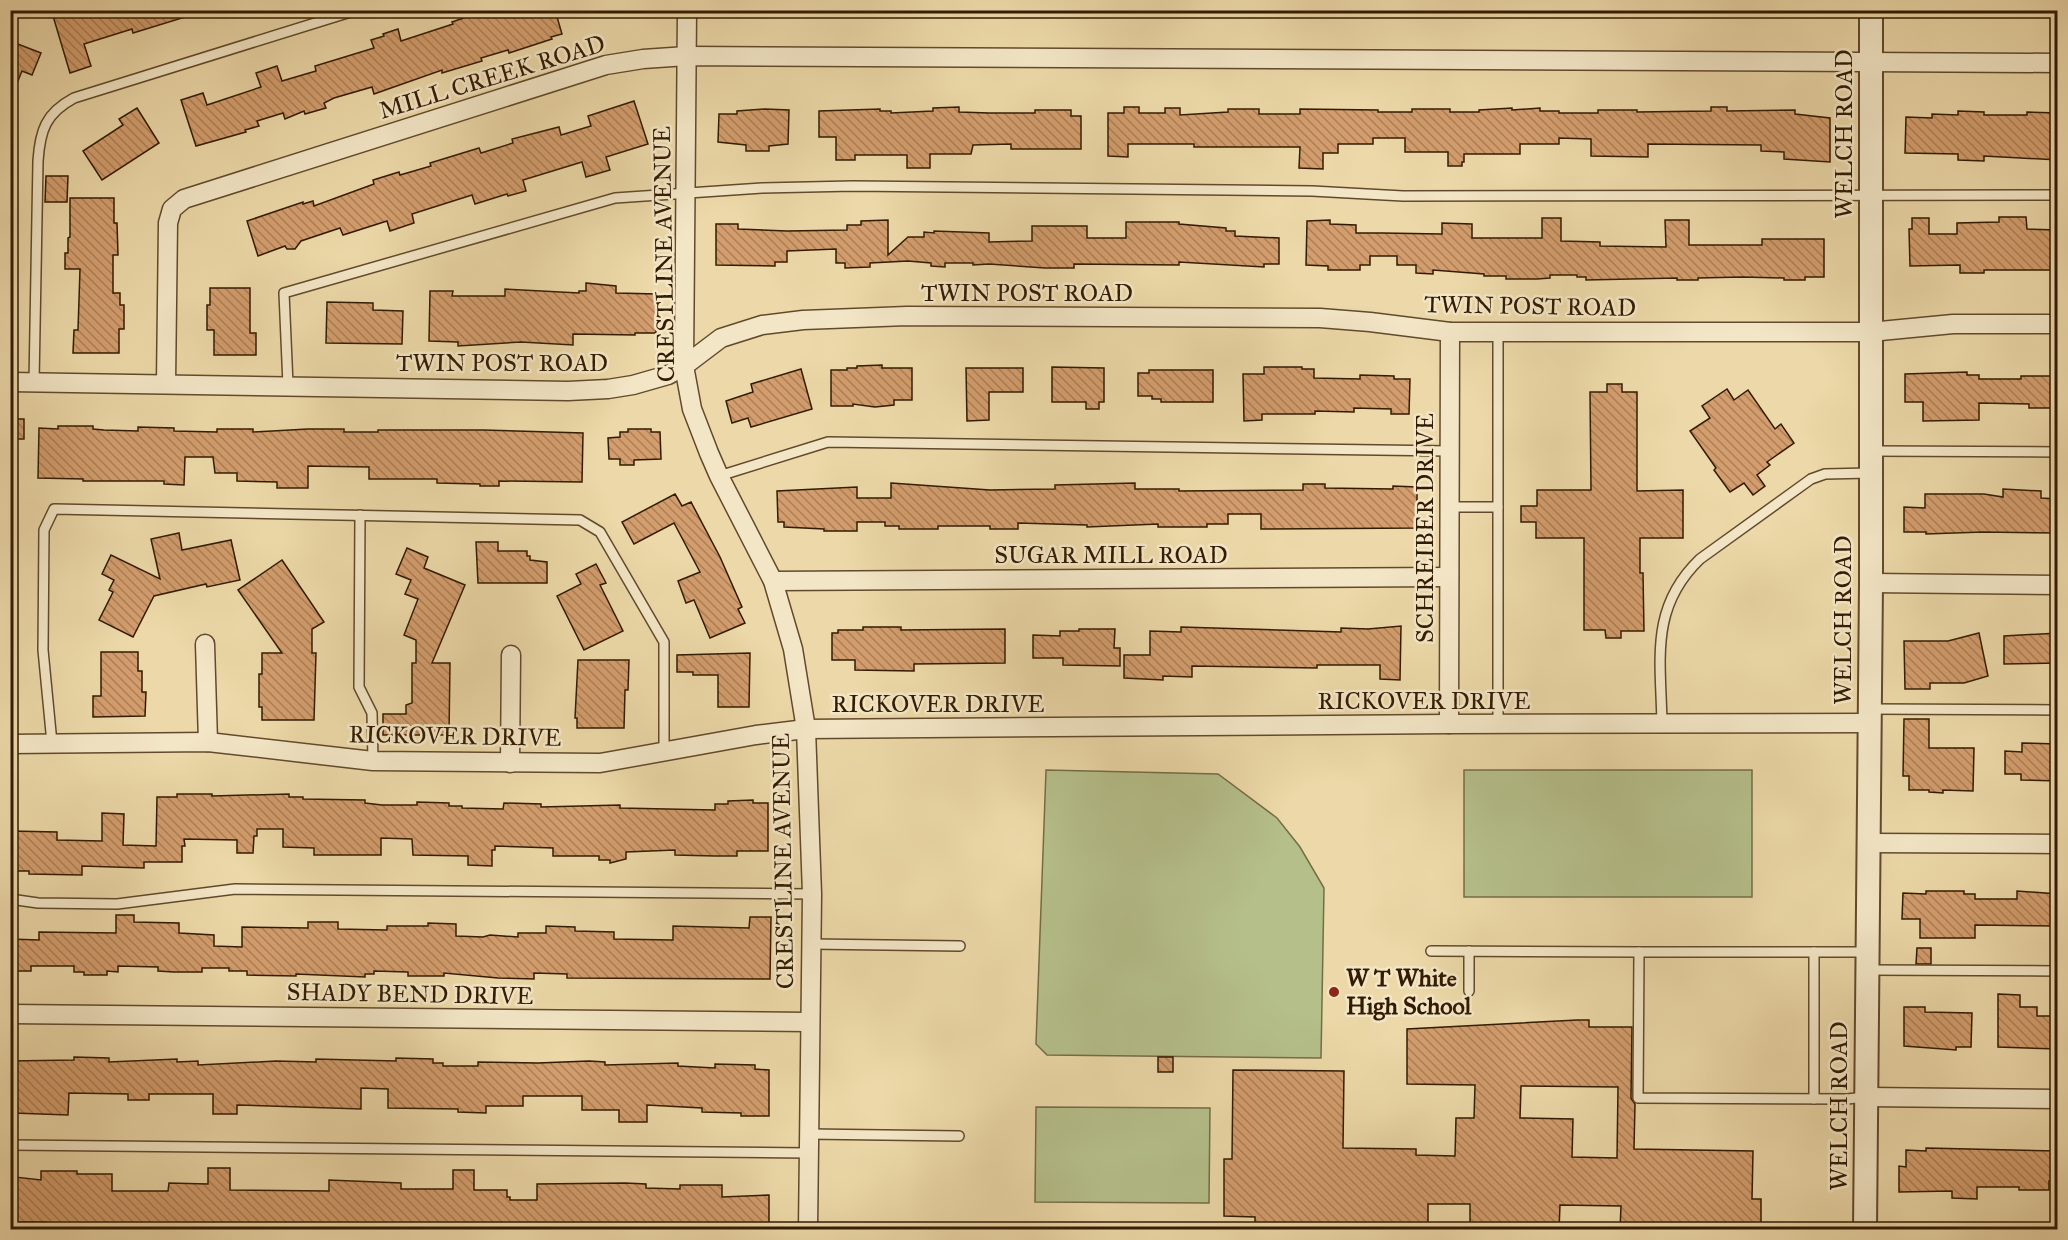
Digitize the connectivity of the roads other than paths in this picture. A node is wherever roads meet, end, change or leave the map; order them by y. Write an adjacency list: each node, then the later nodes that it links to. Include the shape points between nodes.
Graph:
1 (357, 10): 16 (lane, via 74,98 51,115 43,128 38,161)
2 (687, 10): 4 (street, CRESTLINE AVENUE)
3 (1871, 10): 5 (street, WELCH ROAD)
4 (687, 56): 5 (street, MILL CREEK ROAD); 7 (street, CRESTLINE AVENUE); 17 (street, MILL CREEK ROAD, via 606,65 184,199 172,209 168,223)
5 (1871, 61): 6 (street, MILL CREEK ROAD); 8 (street, WELCH ROAD)
6 (2058, 63)
7 (686, 194): 8 (lane, via 853,186 1312,191 1403,196); 14 (street, CRESTLINE AVENUE); 18 (lane, via 615,198 284,293)
8 (1870, 195): 9 (lane); 13 (street, WELCH ROAD)
9 (2058, 195)
10 (2058, 324): 13 (street, TWIN POST ROAD, via 1953,324)
11 (1450, 332): 12 (street, TWIN POST ROAD); 14 (street, TWIN POST ROAD, via 1320,318 907,316 803,320 762,325 721,338); 20 (street, SCHREIBER DRIVE)
12 (1498, 332): 13 (street, TWIN POST ROAD); 25 (lane)
13 (1870, 332): 19 (street, WELCH ROAD)
14 (684, 366): 18 (street, TWIN POST ROAD, via 668,375 608,389); 23 (street, CRESTLINE AVENUE, via 692,410)
15 (10, 382): 16 (street, TWIN POST ROAD)
16 (34, 382): 17 (street, TWIN POST ROAD)
17 (166, 383): 18 (street, TWIN POST ROAD)
18 (288, 386)
19 (1870, 450): 21 (lane); 22 (street, WELCH ROAD)
20 (1449, 451): 23 (lane, via 828,442); 24 (street, SCHREIBER DRIVE)
21 (2058, 452)
22 (1870, 473): 29 (street, WELCH ROAD); 37 (lane, via 1826,474 1811,479 1686,573 1666,608 1662,624)
23 (719, 476): 28 (street, CRESTLINE AVENUE)
24 (1449, 507): 25 (lane); 27 (street, SCHREIBER DRIVE)
25 (1498, 507): 36 (lane)
26 (360, 515): 40 (lane, via 54,509 44,530 43,650); 42 (lane, via 580,520 600,532 664,642); 43 (lane, via 359,687 372,713)
27 (1449, 577): 28 (street, SUGAR MILL ROAD); 35 (street, SCHREIBER DRIVE)
28 (773, 581): 38 (street, CRESTLINE AVENUE, via 794,649)
29 (1870, 584): 30 (street); 34 (street, WELCH ROAD)
30 (2058, 585)
31 (205, 644): 39 (street)
32 (511, 655): 44 (street)
33 (2058, 710): 34 (lane)
34 (1869, 716): 37 (street, RICKOVER DRIVE); 45 (street, WELCH ROAD)
35 (1449, 724): 36 (street, RICKOVER DRIVE); 38 (street, RICKOVER DRIVE)
36 (1498, 724): 37 (street, RICKOVER DRIVE)
37 (1662, 725)
38 (806, 729): 42 (street, RICKOVER DRIVE); 47 (street, CRESTLINE AVENUE)
39 (208, 742): 40 (street, RICKOVER DRIVE); 43 (street, RICKOVER DRIVE)
40 (52, 743): 41 (street, RICKOVER DRIVE)
41 (10, 744)
42 (664, 753): 44 (street, RICKOVER DRIVE, via 600,763)
43 (373, 761): 44 (street, RICKOVER DRIVE)
44 (510, 764)
45 (1868, 843): 46 (street); 55 (street, WELCH ROAD)
46 (2058, 844)
47 (812, 894): 48 (lane, via 235,890 117,904); 49 (street, CRESTLINE AVENUE)
48 (10, 899)
49 (811, 944): 50 (lane); 59 (street, CRESTLINE AVENUE)
50 (960, 946)
51 (1431, 951): 52 (lane)
52 (1469, 951): 53 (lane); 57 (lane)
53 (1638, 952): 54 (lane); 61 (lane, via 1638,1098)
54 (1814, 952): 55 (lane); 61 (lane)
55 (1867, 961): 56 (lane); 60 (street, WELCH ROAD)
56 (2058, 971)
57 (1469, 991)
58 (10, 1014): 59 (street, SHADY BEND DRIVE)
59 (809, 1022): 63 (street, CRESTLINE AVENUE)
60 (1866, 1097): 61 (lane); 62 (street); 67 (street, WELCH ROAD)
61 (1814, 1099)
62 (2058, 1099)
63 (808, 1134): 64 (lane); 66 (street, CRESTLINE AVENUE)
64 (959, 1136)
65 (10, 1145): 66 (lane)
66 (807, 1153): 69 (street, CRESTLINE AVENUE)
67 (1865, 1229): 68 (lane)
68 (2058, 1229)
69 (808, 1230)

